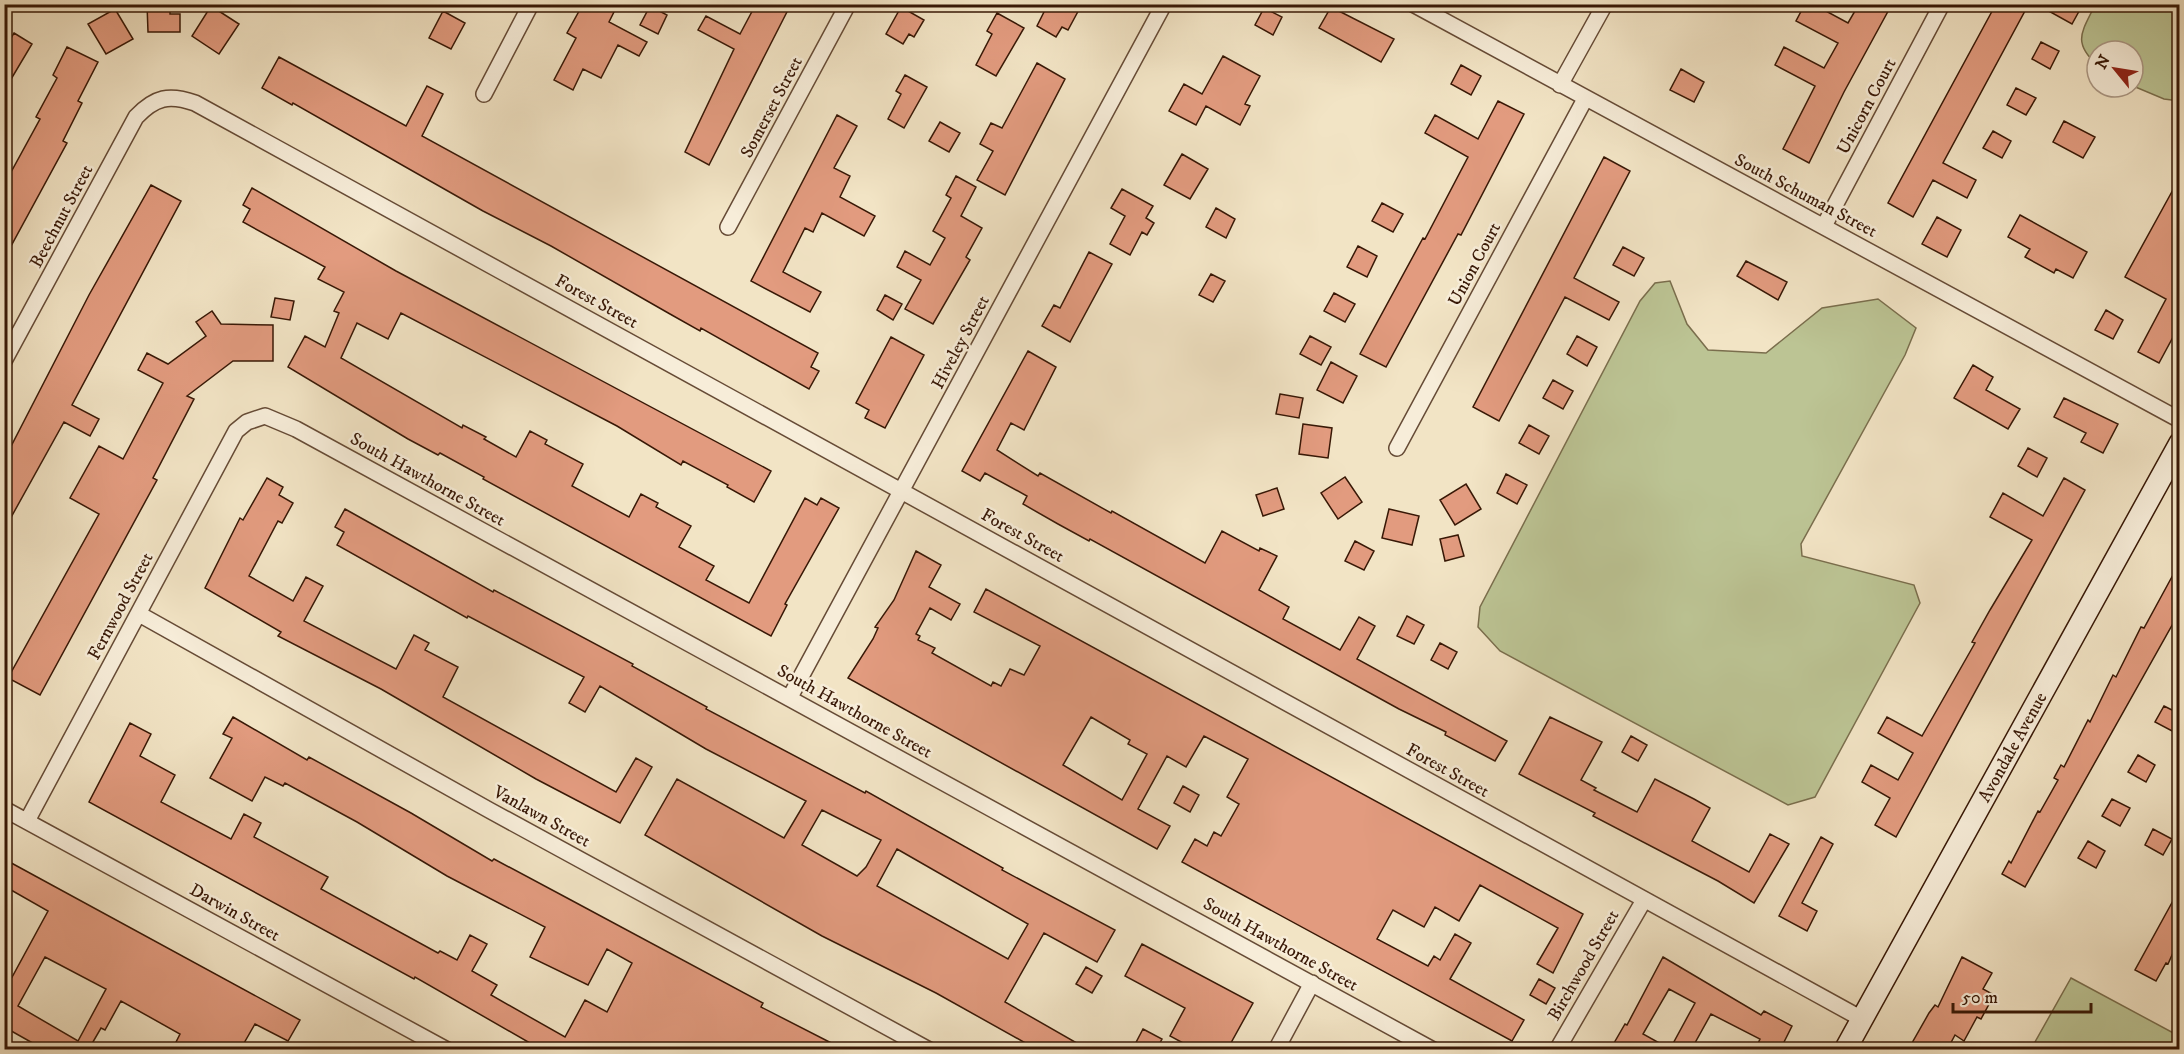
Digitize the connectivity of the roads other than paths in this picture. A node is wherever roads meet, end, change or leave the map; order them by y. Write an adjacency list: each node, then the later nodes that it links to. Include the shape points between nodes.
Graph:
1 (531, 4): 8 (street)
2 (848, 4): 12 (street, Somerset Street)
3 (1164, 4): 18 (street, Hiveley Street)
4 (1413, 4): 7 (street, South Schuman Street)
5 (1605, 4): 7 (street)
6 (1942, 4): 11 (street, Unicorn Court)
7 (1560, 85): 10 (street, South Schuman Street)
8 (484, 94)
9 (160, 97): 13 (street, Beechnut Street, via 136,117); 18 (street, Forest Street, via 195,103)
10 (1586, 99): 11 (street, South Schuman Street); 17 (street, Union Court)
11 (1824, 226): 15 (street, South Schuman Street)
12 (728, 227)
13 (4, 361)
14 (255, 418): 19 (street, Fernwood Street, via 236,430); 20 (street, South Hawthorne Street, via 278,419)
15 (2180, 420)
16 (2180, 443): 25 (street, Avondale Avenue)
17 (1397, 448)
18 (902, 490): 20 (street, Hiveley Street); 23 (street, Forest Street)
19 (139, 614): 22 (street, Fernwood Street); 28 (street, Vanlawn Street)
20 (790, 697): 24 (street, South Hawthorne Street)
21 (4, 809): 22 (street, Darwin Street)
22 (27, 821): 26 (street, Darwin Street)
23 (1644, 900): 25 (street, Forest Street); 31 (street, Birchwood Street)
24 (1312, 983): 29 (street); 30 (street, South Hawthorne Street)
25 (1862, 1019): 32 (street, Avondale Avenue)
26 (422, 1044): 27 (street, Darwin Street)
27 (447, 1050)
28 (928, 1050)
29 (1276, 1050)
30 (1433, 1050)
31 (1557, 1050)
32 (1845, 1050)

